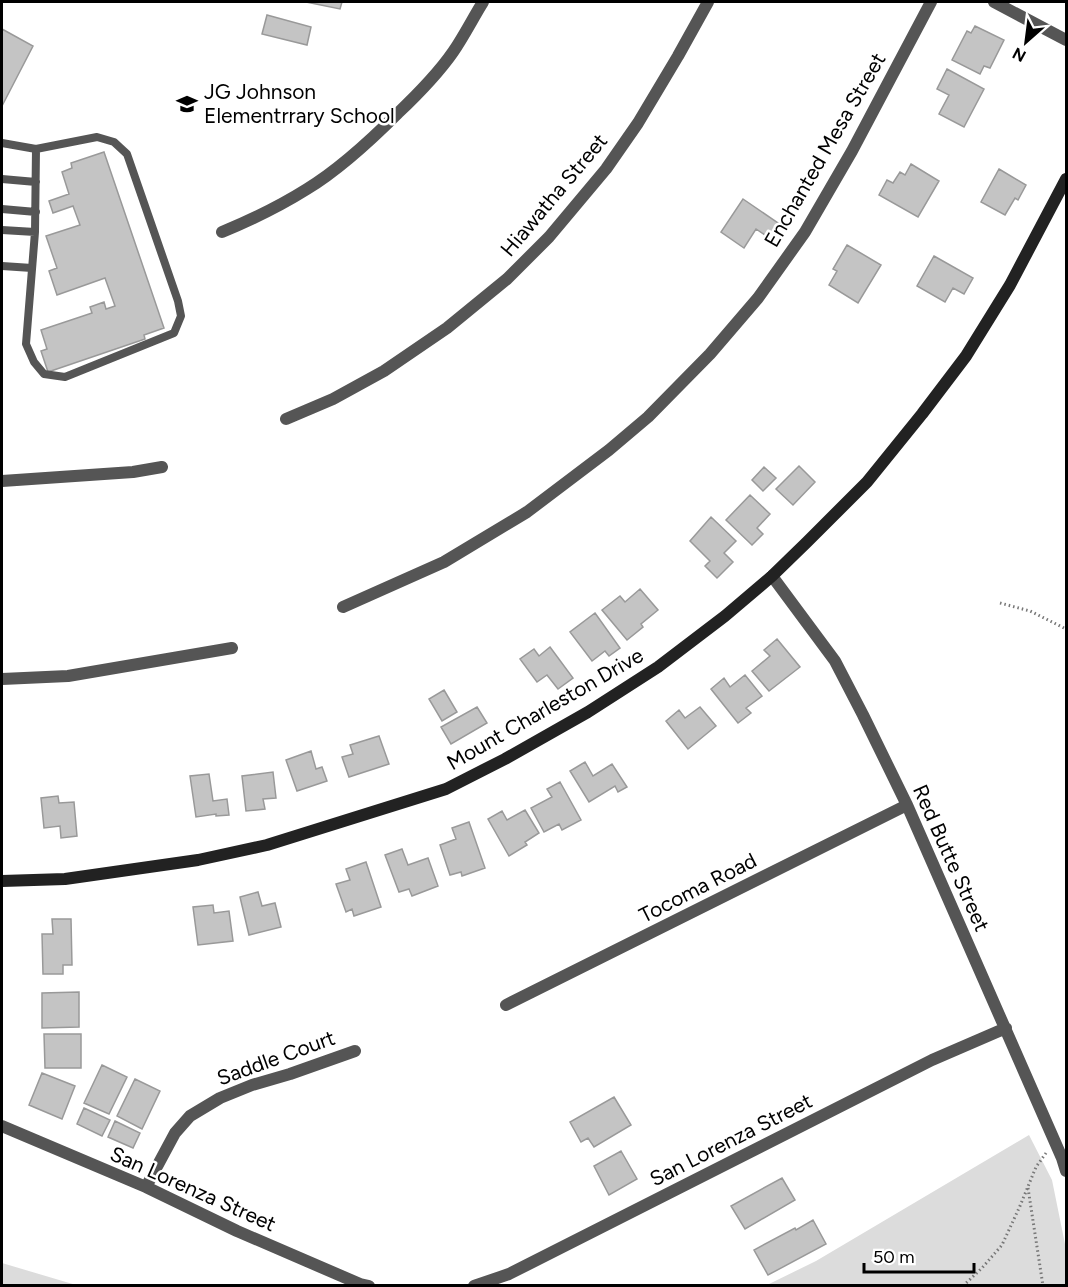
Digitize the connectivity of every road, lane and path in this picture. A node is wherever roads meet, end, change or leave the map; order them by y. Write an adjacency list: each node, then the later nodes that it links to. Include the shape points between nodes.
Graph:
1 (483, 2): 15 (street, via 437,73 345,162 308,189)
2 (708, 2): 18 (street, Hiawatha Street, via 638,123 606,169 549,237 507,279 447,328 384,371)
3 (931, 2): 23 (street, Enchanted Mesa Street, via 806,232 758,298 710,354 648,417 527,512 444,561)
4 (994, 2): 5 (street)
5 (1066, 40)
6 (2, 143): 7 (lane)
7 (36, 149): 10 (lane); 17 (lane, via 98,136 114,142 127,154 181,316 174,333 65,377 44,374 26,344)
8 (2, 179): 10 (lane)
9 (1066, 179): 21 (street, Mount Charleston Drive, via 1010,285 966,356 867,482)
10 (36, 182): 12 (lane)
11 (2, 209): 12 (lane)
12 (36, 212): 14 (lane)
13 (2, 230): 14 (lane)
14 (35, 232): 17 (lane)
15 (222, 232)
16 (2, 266): 17 (lane)
17 (32, 268)
18 (286, 419)
19 (162, 467): 20 (street)
20 (2, 481)
21 (772, 576): 27 (street, Red Butte Street, via 835,661); 28 (street, Mount Charleston Drive, via 658,667 588,712 446,789 267,845 198,860 65,879)
22 (1000, 603): 24 (path, via 1030,611)
23 (343, 608)
24 (1066, 629)
25 (232, 648): 26 (street, via 68,676)
26 (2, 680)
27 (907, 805): 29 (street, Tocoma Road); 30 (street, Red Butte Street)
28 (2, 881)
29 (506, 1005)
30 (1005, 1028): 33 (street, Red Butte Street); 38 (street, San Lorenza Street, via 932,1060 509,1274)
31 (355, 1051): 36 (street, Saddle Court, via 252,1085 190,1116 175,1133)
32 (2, 1126): 36 (street, San Lorenza Street)
33 (1055, 1142): 34 (street, Red Butte Street); 35 (path, via 1036,1167)
34 (1066, 1171)
35 (1028, 1186): 39 (path, via 1002,1245); 40 (path)
36 (146, 1187): 37 (street, San Lorenza Street, via 237,1231)
37 (369, 1286)
38 (474, 1286)
39 (963, 1286)
40 (1043, 1286)

